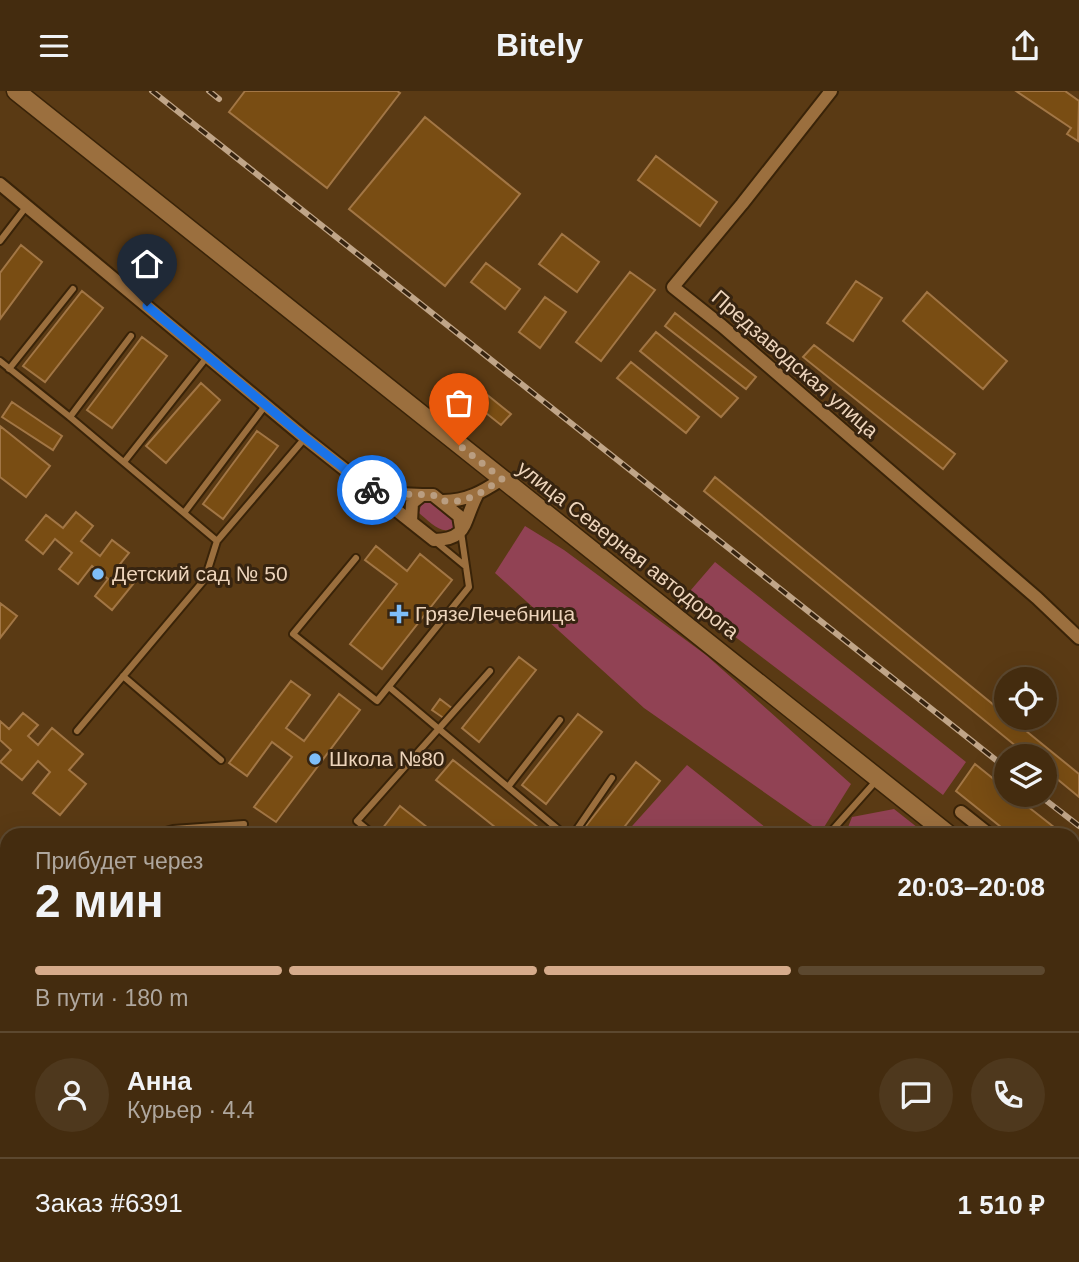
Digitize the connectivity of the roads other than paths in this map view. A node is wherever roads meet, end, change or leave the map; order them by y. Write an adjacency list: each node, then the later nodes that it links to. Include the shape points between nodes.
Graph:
1 (16, 91): 15 (main road, улица Северная автодорога)
2 (831, 91): 27 (street, Предзаводская улица, via 673,287)
3 (0, 184): 4 (street)
4 (27, 205): 5 (lane); 8 (street)
5 (0, 241)
6 (73, 289): 10 (lane)
7 (131, 337): 12 (lane)
8 (207, 356): 11 (street); 14 (lane)
9 (0, 361): 10 (lane)
10 (9, 369): 12 (lane)
11 (266, 405): 13 (street); 20 (lane)
12 (71, 417): 14 (lane)
13 (305, 438): 16 (street); 24 (lane)
14 (124, 462): 20 (lane)
15 (502, 479): 18 (street); 35 (main road, улица Северная автодорога)
16 (376, 493): 17 (street); 21 (street)
17 (422, 495): 19 (street); 21 (street, via 412,503)
18 (477, 495): 19 (street); 22 (street)
19 (443, 501): 22 (street, via 459,516)
20 (184, 513): 24 (lane)
21 (411, 521): 23 (street)
22 (461, 532): 23 (street, via 451,539); 26 (lane)
23 (434, 540): 26 (lane)
24 (217, 541): 29 (lane, via 205,579)
25 (356, 558): 30 (lane, via 293,634 377,701)
26 (464, 565): 30 (lane, via 469,586)
27 (1079, 638)
28 (490, 671): 32 (lane)
29 (123, 676): 33 (lane); 34 (lane)
30 (388, 687): 32 (lane)
31 (560, 720): 37 (lane)
32 (439, 729): 37 (lane); 41 (lane, via 358,821)
33 (76, 731)
34 (221, 760)
35 (878, 777): 44 (lane); 45 (main road, улица Северная автодорога)
36 (612, 778): 43 (lane)
37 (508, 787): 42 (lane)
38 (961, 812): 46 (street)
39 (244, 824): 40 (lane)
40 (187, 828)
41 (366, 828)
42 (557, 828)
43 (578, 828)
44 (834, 828)
45 (940, 828)
46 (981, 828)

